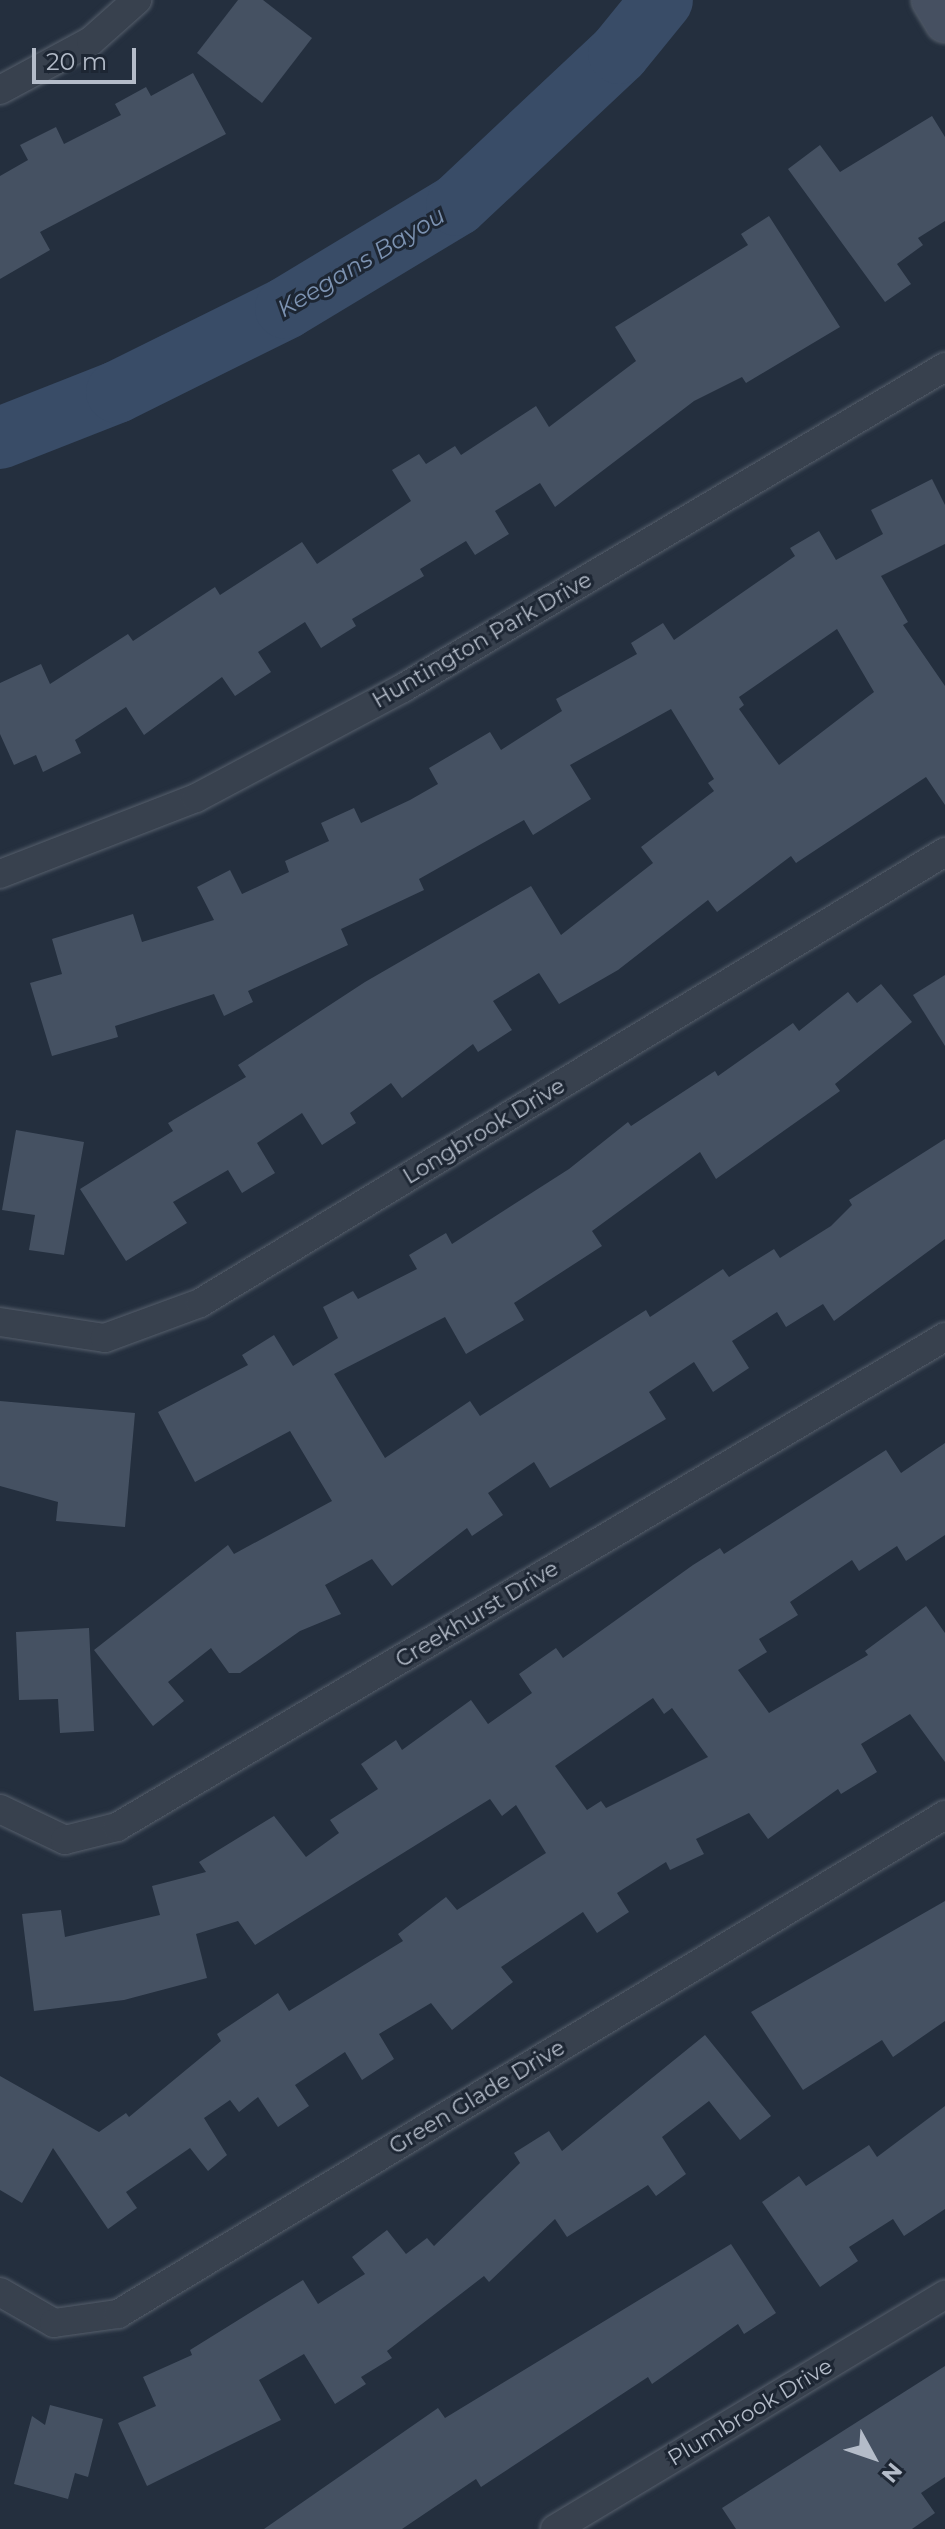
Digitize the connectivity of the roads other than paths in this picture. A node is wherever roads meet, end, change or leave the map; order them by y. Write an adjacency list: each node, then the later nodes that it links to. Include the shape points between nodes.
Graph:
1 (137, 0): 4 (street, via 91,41)
2 (932, 0): 3 (street)
3 (945, 22)
4 (0, 90)
5 (945, 367): 7 (street, Huntington Park Drive, via 362,710 196,798)
6 (945, 852): 8 (street, Longbrook Drive, via 200,1303 105,1338)
7 (0, 874)
8 (0, 1322)
9 (945, 1337): 10 (street, Creekhurst Drive, via 117,1827 65,1840)
10 (0, 1809)
11 (945, 1815): 12 (street, Green Glade Drive, via 118,2314 54,2323)
12 (0, 2292)
13 (945, 2295): 14 (street, Plumbrook Drive)
14 (555, 2529)

